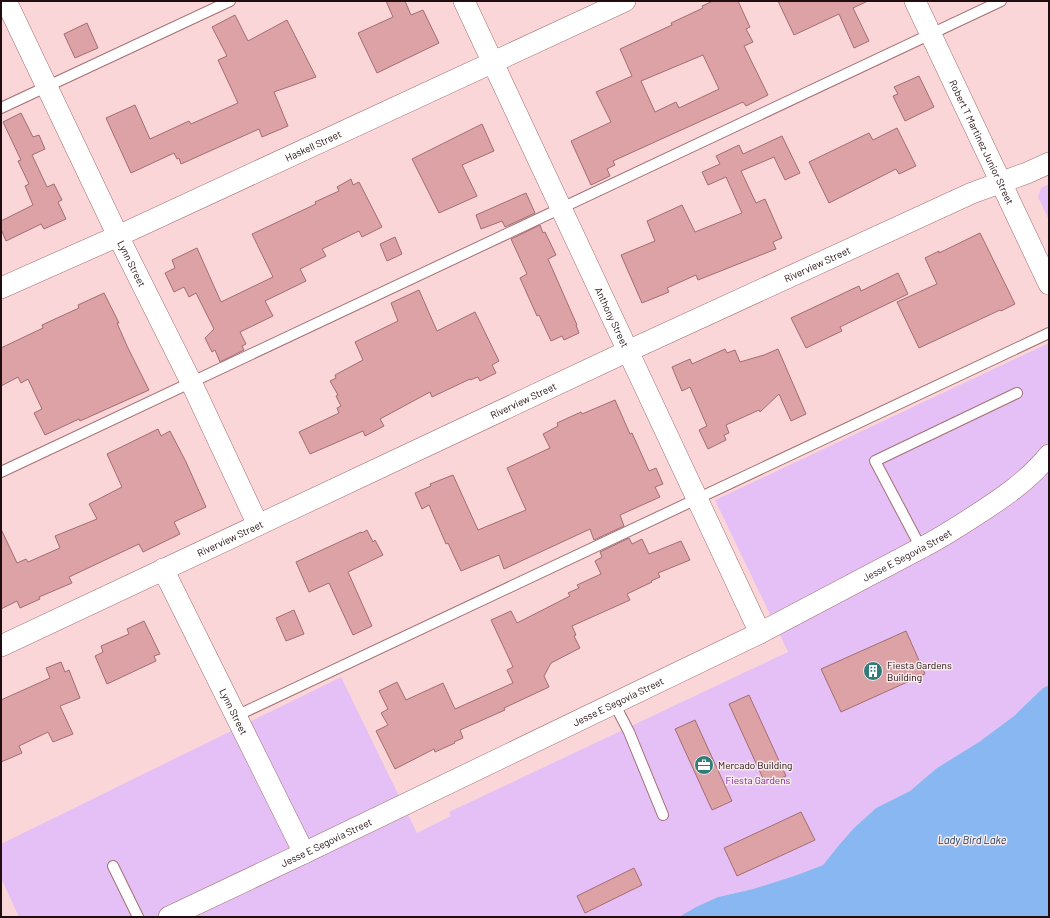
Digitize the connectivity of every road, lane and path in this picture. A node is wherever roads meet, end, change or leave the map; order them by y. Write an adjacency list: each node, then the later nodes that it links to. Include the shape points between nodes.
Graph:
1 (6, 1): 9 (street, Lynn Street)
2 (230, 1): 9 (lane)
3 (464, 1): 8 (street, Anthony Street)
4 (625, 1): 8 (street, Haskell Street)
5 (915, 1): 7 (street, Robert T Martinez Junior Street)
6 (1001, 1): 7 (lane)
7 (931, 34): 12 (street, Robert T Martinez Junior Street); 13 (lane)
8 (493, 63): 13 (street, Anthony Street); 14 (street, Haskell Street)
9 (47, 87): 10 (lane); 14 (street, Lynn Street)
10 (1, 108)
11 (1049, 163): 12 (street, Riverview Street)
12 (1001, 183): 15 (street, Robert T Martinez Junior Street); 18 (street, Riverview Street, via 972,193)
13 (561, 208): 18 (street, Anthony Street); 19 (lane)
14 (118, 236): 16 (street, Haskell Street); 19 (street, Lynn Street)
15 (1049, 284)
16 (1, 288)
17 (1049, 333): 23 (lane)
18 (628, 351): 23 (street, Anthony Street); 24 (street, Riverview Street)
19 (191, 382): 22 (lane); 24 (street, Lynn Street)
20 (1017, 393): 25 (lane, via 874,460)
21 (1049, 455): 25 (street, Jesse E Segovia Street, via 1037,470 1008,494)
22 (1, 472)
23 (697, 498): 27 (street, Anthony Street); 30 (lane)
24 (258, 525): 26 (street, Riverview Street)
25 (921, 548): 27 (street, Jesse E Segovia Street)
26 (163, 569): 28 (street, Riverview Street); 30 (street, Lynn Street)
27 (760, 633): 29 (street, Jesse E Segovia Street)
28 (1, 646)
29 (614, 703): 31 (lane); 32 (street, Jesse E Segovia Street)
30 (236, 716): 32 (street, Lynn Street)
31 (663, 815)
32 (304, 854): 35 (street, Jesse E Segovia Street)
33 (113, 866): 34 (lane)
34 (138, 917)
35 (169, 917)

